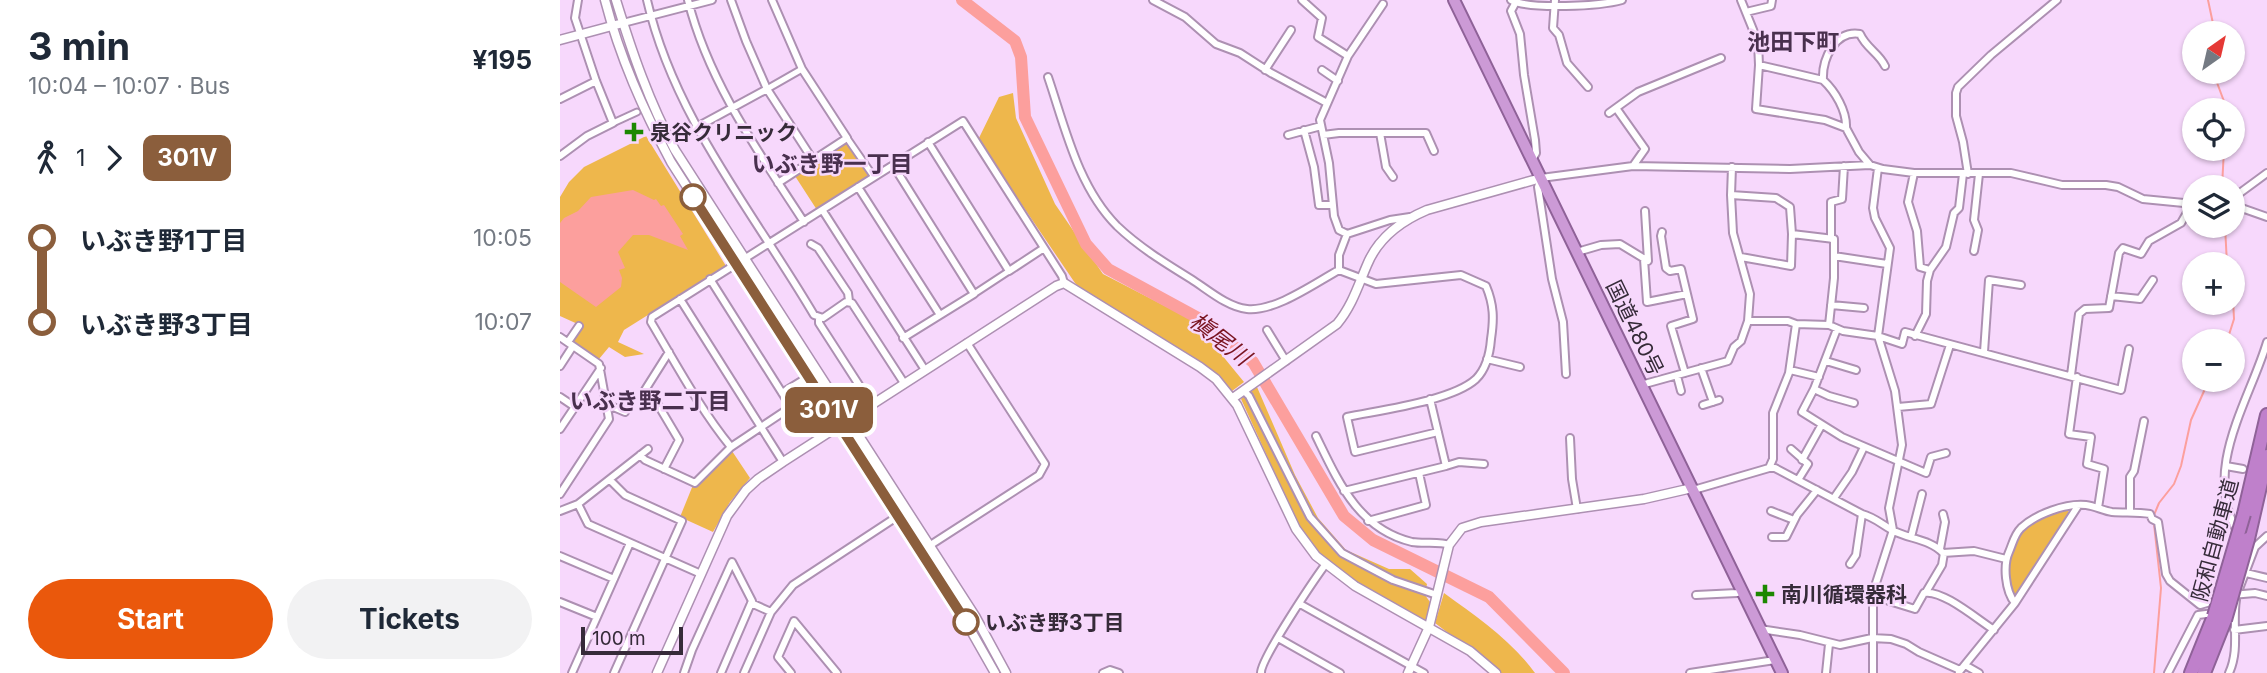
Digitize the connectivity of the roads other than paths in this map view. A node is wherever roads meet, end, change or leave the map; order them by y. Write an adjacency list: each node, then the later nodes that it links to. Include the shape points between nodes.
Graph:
1 (605, 0): 22 (street)
2 (616, 0): 21 (street)
3 (647, 0): 20 (street)
4 (712, 0): 17 (street)
5 (731, 0): 38 (street)
6 (772, 0): 30 (street)
7 (1153, 0): 31 (street, via 1185,17 1216,44)
8 (1302, 0): 26 (street, via 1322,18 1318,37)
9 (1454, 0): 56 (highway, 国道480号)
10 (1622, 0): 16 (street, via 1599,5)
11 (1741, 0): 19 (street)
12 (1772, 0): 19 (street, via 1771,6)
13 (2057, 0): 66 (street, via 1958,87 1956,116)
14 (1383, 1): 26 (street)
15 (1514, 1): 16 (street); 56 (street, via 1511,11 1520,34 1535,140)
16 (1554, 2): 37 (street, via 1553,28 1564,58)
17 (689, 3): 20 (street); 41 (street, via 709,62)
18 (575, 4): 24 (street)
19 (1746, 12): 28 (street, via 1758,42)
20 (650, 16): 21 (street); 45 (street)
21 (623, 23): 22 (street); 95 (street, via 658,118)
22 (612, 25): 24 (street); 97 (street, via 646,116)
23 (1290, 30): 31 (street)
24 (580, 34): 25 (street); 35 (street)
25 (560, 40)
26 (1348, 56): 36 (street)
27 (1721, 58): 60 (street, via 1638,92 1612,111 1645,149)
28 (1759, 65): 34 (street); 46 (street, via 1756,109)
29 (1885, 65): 34 (street, via 1860,34 1849,34 1829,49)
30 (802, 69): 38 (street); 52 (street)
31 (1265, 70): 40 (street)
32 (1322, 70): 36 (street)
33 (1048, 77): 99 (street, via 1082,174 1098,202 1116,225 1163,261 1246,309 1283,300)
34 (1823, 80): 46 (street, via 1841,105)
35 (596, 81): 39 (street); 43 (street)
36 (1338, 81): 40 (street)
37 (1588, 86)
38 (767, 89): 41 (street); 57 (street)
39 (560, 99)
40 (1327, 103): 44 (street)
41 (732, 107): 45 (street); 71 (street)
42 (637, 112): 43 (street)
43 (613, 123): 55 (street)
44 (1321, 125): 47 (street); 50 (street)
45 (697, 127): 51 (street); 88 (street)
46 (1846, 128): 58 (street)
47 (1304, 130): 49 (street); 76 (street, via 1319,205)
48 (1380, 133): 50 (street); 54 (street, via 1426,134); 69 (street, via 1386,167)
49 (1288, 135)
50 (1323, 135): 76 (street)
51 (678, 138)
52 (847, 138): 57 (street); 68 (street)
53 (928, 142): 59 (street); 90 (street, via 963,121); 100 (street)
54 (1434, 151)
55 (560, 156)
56 (1532, 159): 70 (highway, 国道480号)
57 (813, 160): 71 (street)
58 (1870, 164): 61 (street); 63 (street)
59 (893, 165): 68 (street); 108 (street)
60 (1633, 166): 62 (street); 70 (street)
61 (1844, 166): 62 (street); 87 (street, via 1842,199 1831,202)
62 (1732, 167): 74 (street)
63 (1878, 168): 64 (street); 98 (street, via 1873,208 1890,248)
64 (1914, 173): 66 (street); 102 (street, via 1909,211 1917,232 1920,267)
65 (2267, 173): 73 (street)
66 (1965, 174): 67 (street); 102 (street, via 1948,243)
67 (1979, 174): 75 (street, via 2011,173 2062,186 2106,185 2143,199); 91 (street)
68 (874, 177): 72 (street)
69 (1393, 177)
70 (1541, 178): 80 (street); 92 (highway, 国道480号); 145 (street, via 1538,187 1563,322)
71 (778, 183): 83 (street)
72 (858, 187): 78 (street); 115 (street)
73 (2245, 189)
74 (1731, 195): 86 (street, via 1776,198 1790,207); 94 (street, via 1733,233)
75 (2182, 203)
76 (1333, 205): 85 (street, via 1339,230)
77 (2245, 209): 81 (street)
78 (823, 211): 83 (street); 126 (street)
79 (1645, 211): 96 (street, via 1650,226)
80 (1410, 217): 85 (street); 104 (street, via 1381,242)
81 (2267, 217)
82 (2182, 221): 110 (street, via 2148,241 2141,254 2123,248)
83 (804, 222): 88 (street)
84 (1662, 232): 109 (street, via 1666,268 1684,269)
85 (1347, 234): 99 (street)
86 (1792, 234): 87 (street); 94 (street, via 1791,266)
87 (1831, 239): 93 (street)
88 (770, 244): 95 (street); 116 (street)
89 (811, 244): 112 (street, via 818,247)
90 (1044, 248): 100 (street); 106 (street)
91 (1974, 251)
92 (1577, 252): 96 (street, via 1625,243); 152 (highway, 国道480号)
93 (1834, 256): 98 (street); 113 (street)
94 (1741, 257): 117 (street, via 1750,294)
95 (744, 259): 97 (street); 167 (street)
96 (1646, 260): 101 (street); 109 (street, via 1647,302)
97 (735, 264): 103 (street); 148 (street)
98 (1887, 264): 124 (street)
99 (1339, 270): 104 (street)
100 (1009, 271): 108 (street)
101 (1650, 271)
102 (1930, 271): 123 (street, via 1926,314)
103 (710, 279): 111 (street); 156 (street)
104 (1361, 279): 134 (street, via 1376,284 1461,275 1486,286 1494,318); 136 (street, via 1349,309 1337,324)
105 (2153, 280): 110 (street, via 2140,299)
106 (1064, 283): 128 (street); 158 (street, via 1200,367)
107 (2021, 285): 133 (street, via 1989,280)
108 (974, 293): 115 (street)
109 (1687, 294): 144 (street, via 1693,319 1671,326)
110 (2111, 296): 147 (street, via 2109,308 2085,309 2079,314)
111 (680, 299): 132 (street, via 650,322); 171 (street)
112 (849, 301): 116 (street); 150 (street)
113 (1831, 305): 114 (street); 119 (street)
114 (1864, 309)
115 (940, 315): 126 (street)
116 (819, 318): 151 (street)
117 (1748, 321): 118 (street); 140 (street, via 1728,361)
118 (1796, 324): 119 (street); 142 (street)
119 (1829, 324): 121 (street)
120 (579, 326): 129 (street)
121 (1838, 329): 124 (street); 135 (street)
122 (1271, 332): 136 (street)
123 (1915, 335): 124 (street, via 1905,332 1902,344); 130 (street)
124 (1878, 336): 164 (street)
125 (560, 337): 129 (street)
126 (903, 338): 141 (street)
127 (2267, 342): 188 (street, via 2239,412)
128 (967, 343): 141 (street); 219 (street, via 1045,464 1039,475)
129 (571, 344): 137 (street); 139 (street)
130 (1950, 345): 133 (street); 164 (street, via 1931,404)
131 (2129, 349): 147 (street, via 2121,390)
132 (669, 352): 176 (street); 190 (street, via 645,390 679,440)
133 (1984, 352): 147 (street)
134 (1487, 359): 138 (street); 159 (street, via 1475,380)
135 (1826, 360): 143 (street); 149 (street)
136 (1284, 363): 154 (street)
137 (560, 366)
138 (1520, 367)
139 (601, 368): 162 (street); 163 (street)
140 (1701, 368): 144 (street); 161 (street, via 1716,401)
141 (925, 370): 150 (street)
142 (1790, 370): 149 (street); 189 (street, via 1773,413)
143 (1856, 370)
144 (1685, 373): 146 (street)
145 (1566, 374)
146 (1676, 376): 152 (street); 155 (street)
147 (2074, 376): 203 (street, via 2069,434 2091,437 2087,464 2104,469)
148 (808, 377): 156 (street); 169 (street)
149 (1819, 377): 153 (street)
150 (904, 383): 167 (street)
151 (859, 385)
152 (1641, 385): 195 (highway, 国道480号)
153 (1814, 388): 160 (street); 170 (street, via 1802,412)
154 (1245, 390): 158 (street); 235 (street, via 1310,517 1342,553 1393,580)
155 (1681, 391)
156 (782, 393): 171 (street, via 791,407)
157 (560, 397): 162 (street)
158 (1233, 398): 228 (street, via 1296,529)
159 (1430, 398): 173 (street); 173 (street, via 1347,417 1355,452)
160 (1854, 403)
161 (1703, 405)
162 (575, 407): 172 (street)
163 (607, 407): 165 (street); 198 (street, via 609,419)
164 (1898, 407): 186 (street, via 1902,445)
165 (625, 412)
166 (2267, 415): 246 (highway, 阪和自動車道, bridge, via 2244,514)
167 (849, 421): 169 (street); 219 (street)
168 (2144, 421): 207 (street, via 2130,477)
169 (840, 426): 184 (street); 210 (street)
170 (1821, 426): 177 (street); 183 (street)
171 (761, 427): 176 (street); 184 (street)
172 (560, 429)
173 (1438, 432): 187 (street)
174 (1316, 436): 197 (street)
175 (1570, 438): 204 (street)
176 (731, 447): 190 (street, via 695,482)
177 (1864, 447): 186 (street); 200 (street)
178 (648, 449): 181 (street)
179 (1791, 449): 183 (street)
180 (1946, 453): 186 (street, via 1931,457 1926,473)
181 (640, 455): 190 (street); 193 (street)
182 (2267, 456): 218 (highway, 阪和自動車道)
183 (1802, 460): 194 (street, via 1808,464)
184 (783, 462): 230 (street, via 758,479 735,504)
185 (1479, 462): 187 (street)
186 (1898, 463): 213 (street, via 1889,508)
187 (1446, 466): 192 (street)
188 (2226, 466): 191 (street); 218 (street, via 2223,492 2228,515 2243,542)
189 (1769, 468): 194 (street); 195 (street)
190 (664, 469)
191 (2243, 469)
192 (1419, 473): 197 (street); 212 (street, via 1426,505)
193 (610, 480): 201 (street); 224 (street, via 625,495 682,521)
194 (1798, 480): 196 (street)
195 (1692, 488): 204 (street); 233 (highway, 国道480号)
196 (1817, 490): 200 (street); 211 (street)
197 (1344, 491): 212 (street)
198 (560, 494)
199 (1922, 494): 216 (street)
200 (1834, 498): 208 (street)
201 (578, 504): 205 (street); 217 (street, via 588,524)
202 (2077, 506): 203 (street); 225 (street, via 2055,510 2022,527); 242 (street)
203 (2098, 508): 207 (street)
204 (1577, 509): 220 (street, via 1470,524)
205 (560, 511)
206 (1771, 511): 211 (street)
207 (2130, 511): 236 (street, via 2150,514 2155,521 2170,582 2200,605)
208 (1862, 514): 213 (street); 227 (street, via 1856,555)
209 (1943, 514): 221 (street)
210 (898, 516): 244 (street, via 802,577); 266 (street)
211 (1794, 520): 215 (street, via 1786,537)
212 (1368, 521): 220 (street, via 1412,542 1443,542)
213 (1892, 530): 216 (street); 238 (street)
214 (2267, 536): 218 (street)
215 (1772, 537)
216 (1911, 537): 221 (street)
217 (630, 543): 224 (street); 232 (street)
218 (2252, 543): 229 (street); 246 (highway, 阪和自動車道, bridge)
219 (929, 545): 267 (street)
220 (1448, 547): 235 (street)
221 (1942, 551): 225 (street, via 1974,551); 234 (street, via 1941,565)
222 (735, 554): 226 (street)
223 (560, 556): 232 (street)
224 (665, 558): 230 (street); 259 (street)
225 (2006, 559): 242 (street, via 2010,597)
226 (732, 562): 241 (street); 261 (street)
227 (1850, 564)
228 (1325, 565): 243 (street); 248 (street)
229 (2246, 573): 231 (street); 236 (street)
230 (701, 574): 260 (street)
231 (2267, 578)
232 (614, 579): 245 (street)
233 (1742, 591): 237 (street, via 1708,598); 249 (highway, 国道480号)
234 (1926, 592): 238 (street, via 1915,609); 250 (street, via 1950,600)
235 (1437, 593): 248 (street)
236 (2237, 594): 239 (street); 246 (street)
237 (1696, 595)
238 (1873, 596): 252 (street)
239 (2267, 596)
240 (560, 602): 245 (street)
241 (751, 603): 244 (street); 262 (street)
242 (2015, 603): 250 (street)
243 (1300, 604): 251 (street); 257 (street)
244 (771, 612): 263 (street)
245 (597, 617): 258 (street)
246 (2227, 622): 247 (street); 279 (street, via 2209,612 2198,615); 280 (highway, 阪和自動車道); 281 (highway, 阪和自動車道); 282 (street, via 2236,656)
247 (2267, 626)
248 (1429, 627): 257 (street); 273 (street, via 1470,650)
249 (1760, 629): 253 (street); 254 (highway, 国道480号)
250 (1994, 630): 256 (street)
251 (1278, 638): 270 (street); 271 (street)
252 (1872, 638): 253 (street); 256 (street, via 1906,643); 277 (street)
253 (1829, 644): 276 (street)
254 (1775, 660): 255 (street); 275 (highway, 国道480号)
255 (1700, 669): 274 (street)
256 (1961, 669): 278 (street)
257 (1410, 670): 272 (street)
258 (572, 673)
259 (614, 673)
260 (657, 673)
261 (684, 673)
262 (722, 673)
263 (744, 673)
264 (791, 673): 265 (street, via 778,657 794,621)
265 (837, 673)
266 (995, 673)
267 (1006, 673)
268 (1103, 673): 269 (street)
269 (1119, 673)
270 (1261, 673)
271 (1340, 673)
272 (1424, 673)
273 (1496, 673)
274 (1690, 673)
275 (1782, 673)
276 (1826, 673)
277 (1873, 673)
278 (1979, 673)
279 (2168, 673)
280 (2192, 673)
281 (2204, 673)
282 (2229, 673)

